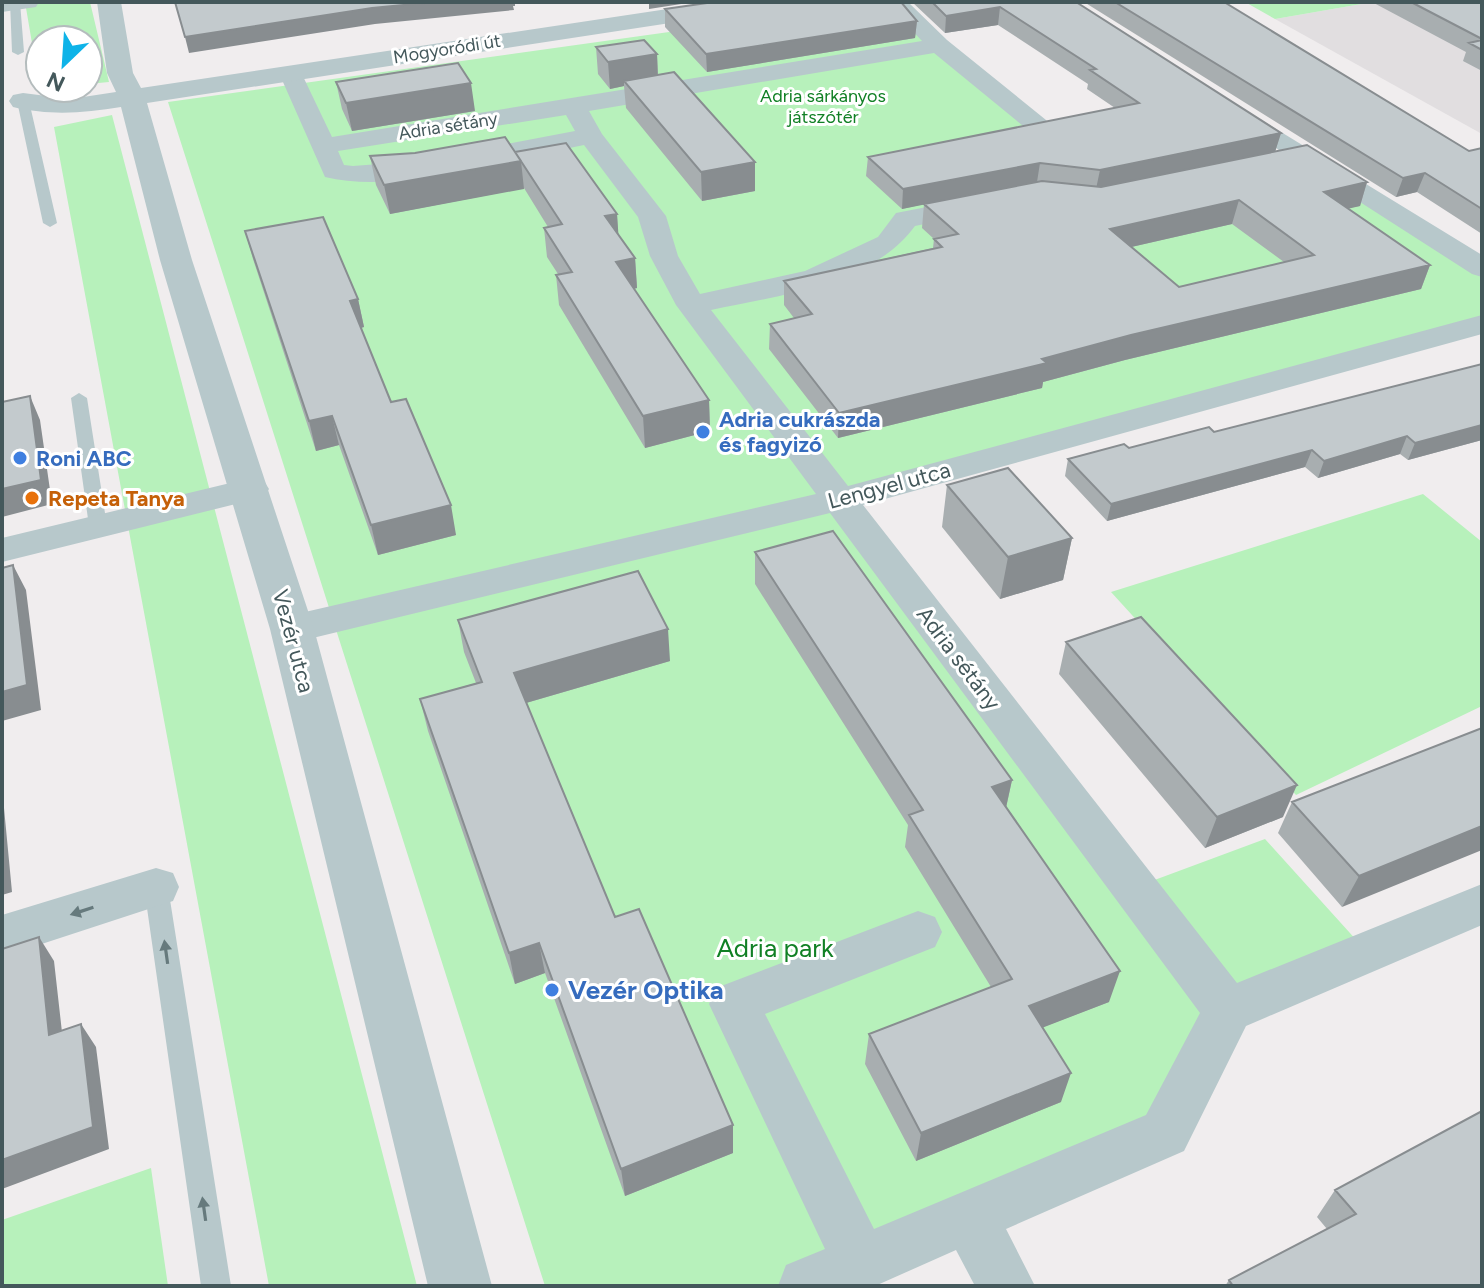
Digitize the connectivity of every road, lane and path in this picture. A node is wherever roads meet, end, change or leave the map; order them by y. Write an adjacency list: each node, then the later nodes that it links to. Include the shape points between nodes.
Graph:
1 (109, 2): 8 (street, Vezér utca, via 120,73)
2 (762, 2): 7 (street, Mogyoródi út)
3 (896, 2): 5 (street)
4 (15, 3): 6 (lane)
5 (939, 45): 11 (street, Adria sétány); 12 (street)
6 (18, 52)
7 (291, 73): 8 (street, Mogyoródi út); 14 (street, Adria sétány)
8 (132, 97): 10 (street, Mogyoródi út, via 70,107); 23 (street, Vezér utca, via 176,260)
9 (1214, 97): 15 (street)
10 (13, 103): 18 (lane)
11 (574, 106): 13 (street, Adria sétány); 14 (street, Adria sétány)
12 (1037, 125)
13 (590, 136): 14 (street, Adria sétány, via 359,176 334,171); 20 (street, Adria sétány, via 652,216 664,256)
14 (322, 146)
15 (1306, 156): 16 (street); 19 (street)
16 (1266, 164)
17 (1008, 209): 20 (street, via 906,219 888,243 814,278)
18 (50, 223)
19 (1482, 268)
20 (691, 305): 24 (street, Adria sétány)
21 (1482, 324): 24 (street, Lengyel utca)
22 (79, 398): 25 (lane)
23 (251, 489): 25 (street); 27 (street, Vezér utca)
24 (838, 500): 27 (street, Lengyel utca); 32 (street, Adria sétány)
25 (98, 526): 26 (street)
26 (2, 550)
27 (292, 629): 36 (street, Vezér utca)
28 (156, 887): 31 (street, one-way to 31); 35 (lane, one-way to 28)
29 (1482, 904): 32 (street)
30 (918, 932): 34 (street, via 734,1004)
31 (2, 936)
32 (1228, 1010): 33 (street, via 1165,1133)
33 (969, 1217): 34 (street); 38 (street)
34 (861, 1263): 37 (street)
35 (216, 1286)
36 (460, 1286)
37 (807, 1286)
38 (1006, 1286)

